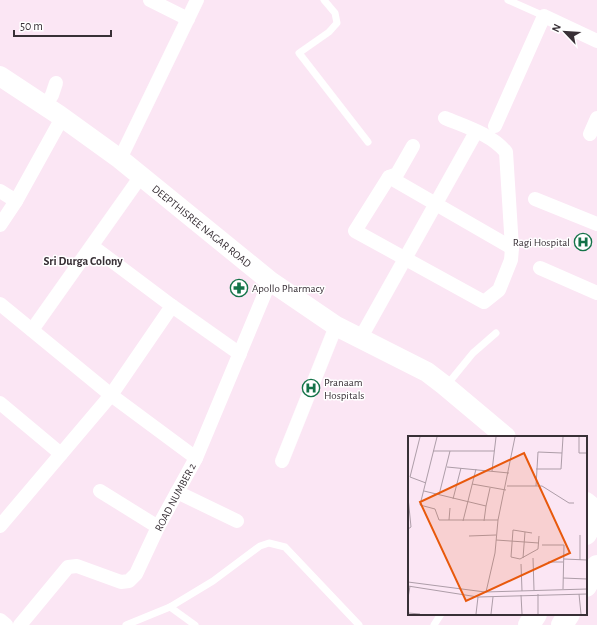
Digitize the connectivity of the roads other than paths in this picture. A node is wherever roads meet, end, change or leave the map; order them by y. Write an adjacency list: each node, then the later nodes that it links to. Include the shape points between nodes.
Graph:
1 (150, 0): 6 (street)
2 (197, 0): 6 (street)
3 (324, 0): 17 (lane, via 335,14 337,23 329,32 299,53)
4 (508, 0): 5 (lane)
5 (544, 16): 7 (street); 14 (street)
6 (188, 19): 19 (street)
7 (597, 41)
8 (0, 76): 10 (street, DEEPTHISREE NAGAR ROAD)
9 (56, 83): 10 (street)
10 (45, 106): 11 (street, DEEPTHISREE NAGAR ROAD)
11 (62, 118): 19 (street, DEEPTHISREE NAGAR ROAD); 24 (street)
12 (444, 118): 15 (street)
13 (597, 118): 16 (street)
14 (495, 126)
15 (476, 132): 25 (street); 29 (street, via 499,143 506,152)
16 (590, 134)
17 (368, 142)
18 (413, 146): 21 (street, via 397,174)
19 (120, 159): 20 (street, DEEPTHISREE NAGAR ROAD)
20 (141, 176): 28 (street); 32 (street, DEEPTHISREE NAGAR ROAD)
21 (389, 177): 25 (street); 30 (street, via 355,231)
22 (0, 191): 24 (street)
23 (535, 199): 26 (street)
24 (16, 201): 27 (street)
25 (436, 204): 29 (street); 30 (street)
26 (597, 224)
27 (0, 225)
28 (92, 246): 35 (street); 37 (street)
29 (512, 248): 30 (street, via 511,260 499,290 484,302)
30 (405, 260): 39 (street)
31 (540, 268): 33 (street)
32 (270, 281): 36 (street, DEEPTHISREE NAGAR ROAD); 40 (street, ROAD NUMBER 2)
33 (597, 293)
34 (0, 304): 37 (street)
35 (172, 306): 40 (street); 42 (street)
36 (336, 326): 39 (street, DEEPTHISREE NAGAR ROAD); 47 (street)
37 (32, 330): 42 (street)
38 (496, 333): 41 (lane, via 473,353)
39 (360, 339): 41 (street, DEEPTHISREE NAGAR ROAD, via 427,372)
40 (240, 354): 46 (street, ROAD NUMBER 2)
41 (445, 385): 44 (street, DEEPTHISREE NAGAR ROAD)
42 (111, 395): 45 (street); 46 (street)
43 (0, 403): 45 (street)
44 (505, 436)
45 (61, 454): 51 (street)
46 (196, 458): 49 (street, ROAD NUMBER 2)
47 (282, 461)
48 (100, 491): 55 (street)
49 (177, 492): 53 (street); 55 (street, ROAD NUMBER 2)
50 (587, 503): 52 (street)
51 (5, 509): 54 (street)
52 (597, 512): 56 (highway)
53 (237, 521)
54 (0, 526)
55 (158, 527): 66 (street, ROAD NUMBER 2, via 136,574 129,581 121,582 77,566 68,568)
56 (587, 532)
57 (597, 566): 58 (highway)
58 (587, 584)
59 (170, 607): 64 (lane, via 213,581 260,546 269,543 285,547); 67 (lane); 68 (lane)
60 (440, 615): 70 (lane)
61 (535, 615): 71 (highway)
62 (568, 615): 72 (highway)
63 (0, 620): 65 (street)
64 (352, 622): 69 (lane)
65 (6, 625)
66 (20, 625)
67 (126, 625)
68 (194, 625)
69 (359, 625)
70 (434, 625)
71 (529, 625)
72 (562, 625)

